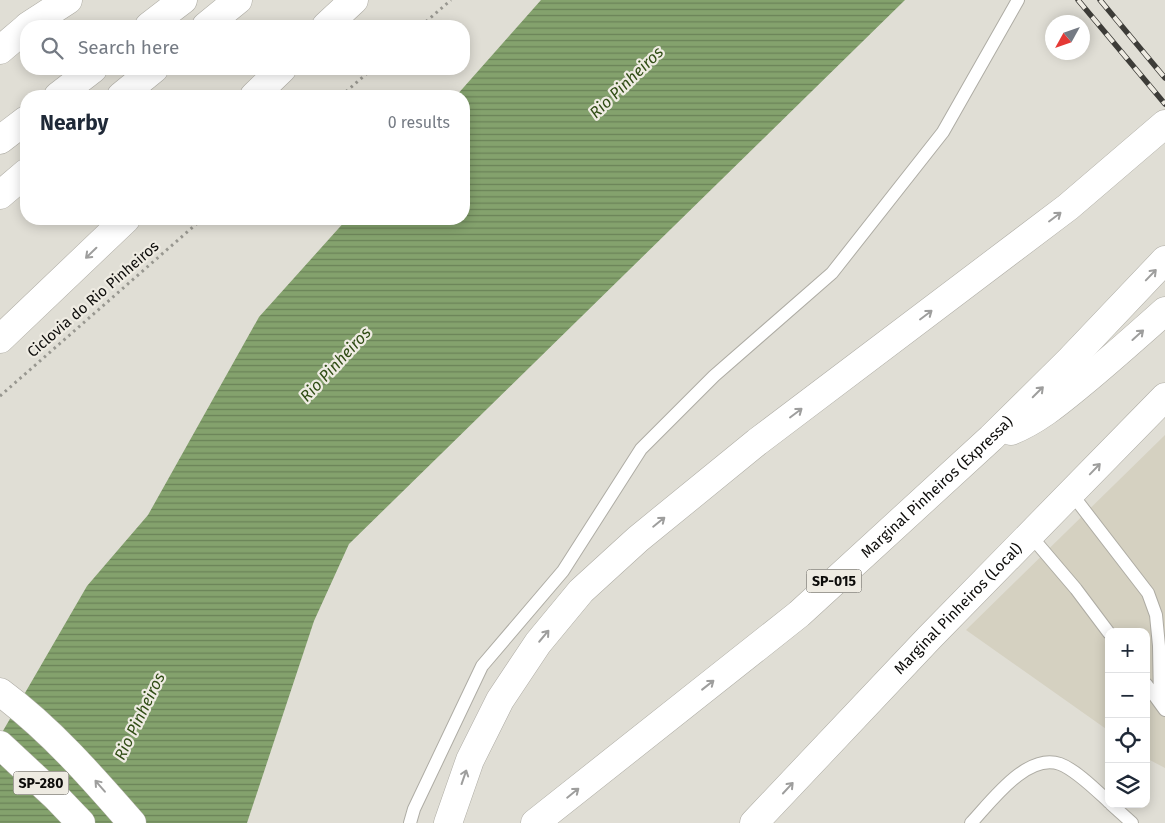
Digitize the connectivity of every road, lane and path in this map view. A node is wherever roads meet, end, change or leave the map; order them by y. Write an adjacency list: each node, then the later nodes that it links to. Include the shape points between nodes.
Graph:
1 (68, 0): 7 (highway)
2 (183, 0): 8 (highway)
3 (238, 0): 9 (highway)
4 (354, 0): 10 (highway)
5 (451, 0): 11 (path)
6 (1018, 0): 46 (lane, via 943,132 832,273 714,376 641,448 563,570 482,666)
7 (38, 20)
8 (157, 20)
9 (213, 20)
10 (332, 20)
11 (428, 20)
12 (20, 33): 13 (highway)
13 (0, 50)
14 (85, 75): 18 (highway)
15 (147, 75): 19 (highway)
16 (276, 75): 20 (highway)
17 (365, 75): 21 (path)
18 (66, 90)
19 (128, 90)
20 (260, 90)
21 (348, 90)
22 (1165, 124): 47 (highway, one-way to 22, via 470,760 500,700 538,643 581,591 638,538 757,442 1068,207)
23 (20, 125): 24 (highway)
24 (0, 140)
25 (20, 179): 26 (highway)
26 (0, 195)
27 (120, 225): 31 (highway, one-way to 31)
28 (195, 225): 32 (path, Ciclovia do Rio Pinheiros)
29 (1165, 260): 34 (highway, Marginal Pinheiros (Expressa) / SP-015, one-way to 29)
30 (1165, 311): 34 (highway, one-way to 30, via 1022,426 1054,406)
31 (0, 339)
32 (0, 396)
33 (1165, 397): 35 (highway, Marginal Pinheiros (Local), one-way to 33)
34 (991, 438): 48 (highway, Marginal Pinheiros (Expressa) / SP-015, one-way to 34, via 799,614)
35 (1071, 493): 36 (highway, Marginal Pinheiros (Local)); 40 (lane, via 1148,593 1156,615)
36 (1030, 535): 37 (lane); 49 (highway, Marginal Pinheiros (Local), one-way to 36)
37 (1105, 628)
38 (1150, 689): 40 (lane)
39 (0, 692): 45 (highway, one-way to 39, via 82,765 27,712)
40 (1163, 706)
41 (0, 745): 44 (highway, SP-280)
42 (1105, 799): 50 (lane, via 1071,770 1059,764 1041,762 1016,777)
43 (1116, 808): 51 (lane)
44 (81, 823)
45 (132, 823)
46 (410, 823)
47 (448, 823)
48 (535, 823)
49 (754, 823)
50 (971, 823)
51 (1132, 823)

